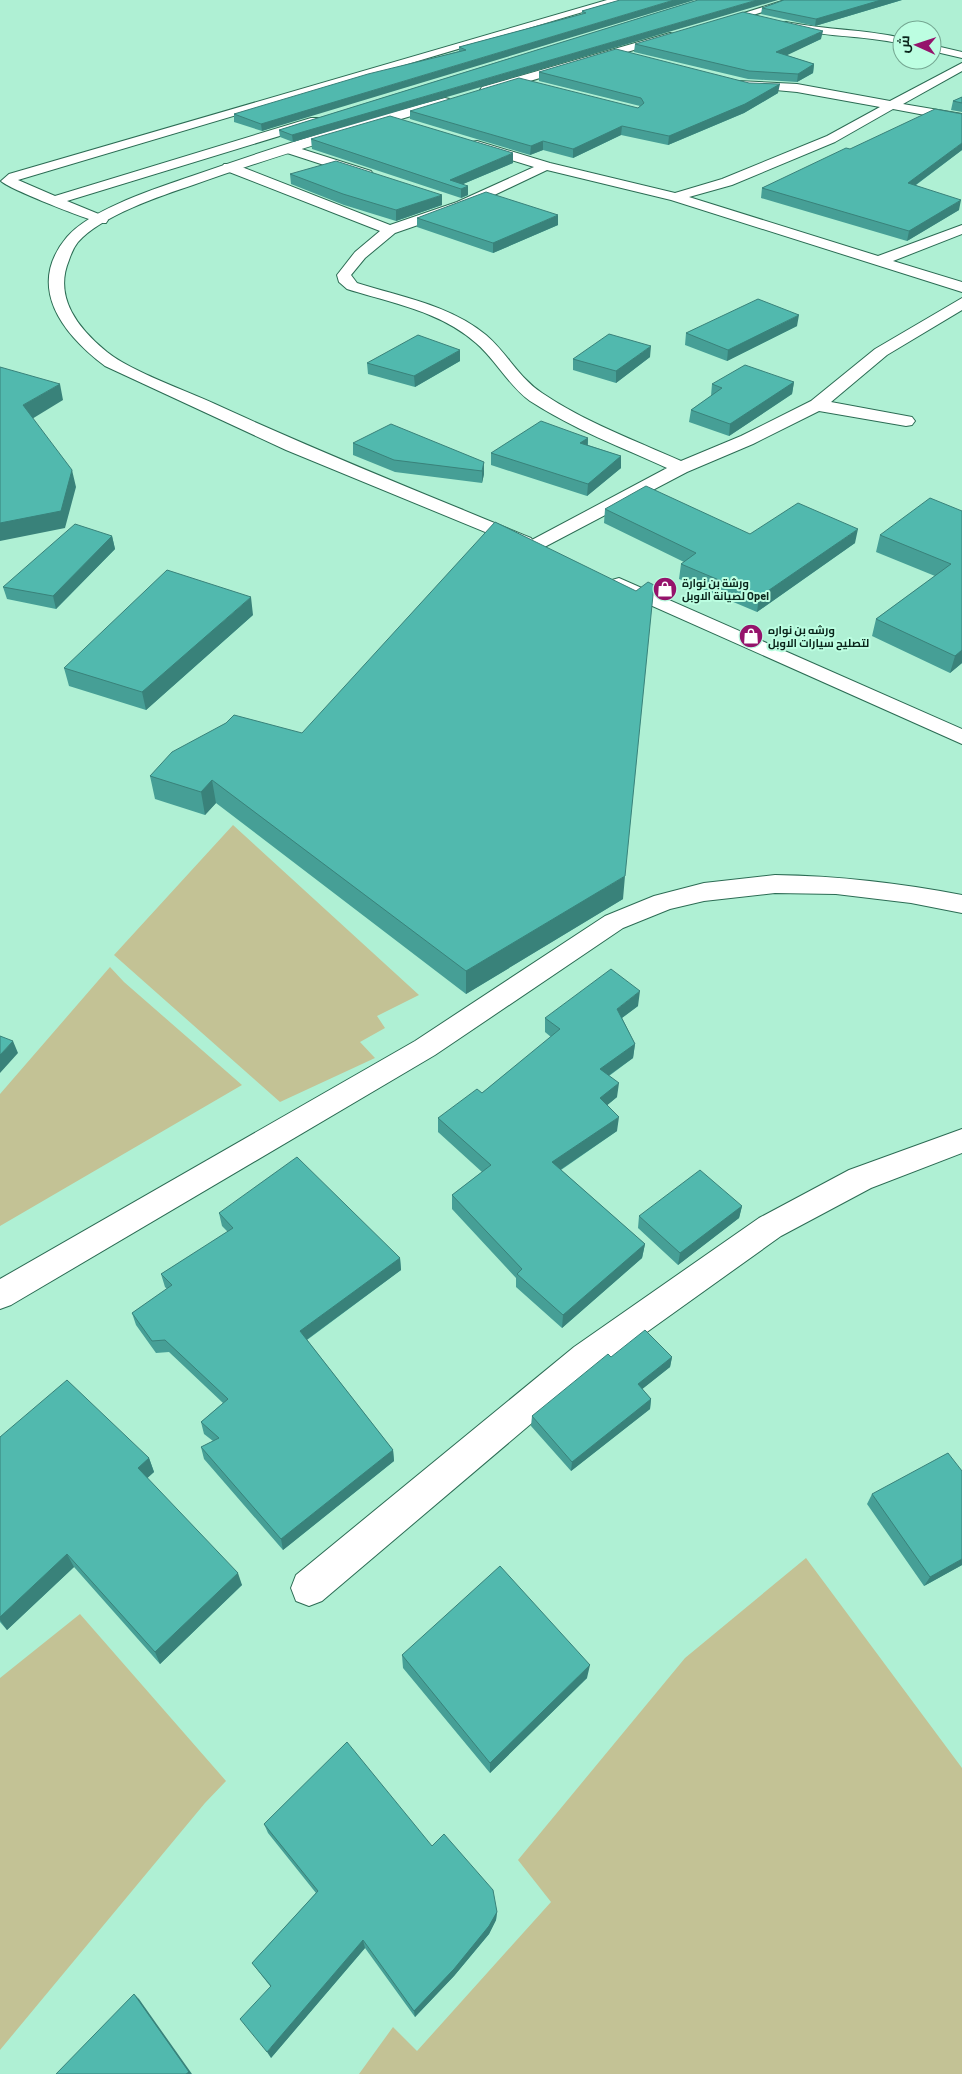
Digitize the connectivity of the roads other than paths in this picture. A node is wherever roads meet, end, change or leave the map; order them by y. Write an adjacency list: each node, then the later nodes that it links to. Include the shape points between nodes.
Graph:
1 (618, 0): 25 (street, via 8,181)
2 (796, 0): 3 (street)
3 (743, 15): 4 (street, via 821,32 872,34); 6 (street)
4 (892, 39)
5 (942, 50): 7 (street)
6 (614, 52): 8 (street); 11 (street)
7 (962, 55)
8 (641, 59)
9 (962, 66): 13 (street)
10 (731, 80): 13 (street)
11 (517, 81): 12 (street); 16 (street)
12 (545, 88)
13 (892, 105): 15 (street); 23 (street, via 831,140 781,162)
14 (328, 117): 25 (street)
15 (962, 118)
16 (390, 119): 17 (street); 19 (street)
17 (417, 127)
18 (463, 141): 20 (street)
19 (289, 149): 21 (street); 22 (street)
20 (546, 166): 23 (street); 26 (street)
21 (229, 167): 27 (street, via 159,192); 29 (street)
22 (380, 178)
23 (675, 197): 30 (street)
24 (444, 199): 26 (street)
25 (53, 201): 27 (street)
26 (462, 205): 29 (street)
27 (101, 220): 36 (street, via 74,238 58,268 56,281 56,293 67,317 94,351 111,363 292,446)
28 (962, 229): 30 (street)
29 (390, 230): 35 (street, via 349,268 344,275 347,283 431,309 456,321 479,337 500,357 522,386 536,396 586,424)
30 (881, 260): 31 (street)
31 (962, 286)
32 (962, 303): 33 (street, via 881,352)
33 (817, 405): 34 (street); 35 (street)
34 (906, 421)
35 (681, 468): 36 (street)
36 (535, 546): 37 (street)
37 (553, 555)
38 (608, 579): 39 (street)
39 (962, 737)
40 (962, 904): 42 (street, via 836,885 775,884 704,892 655,905 614,922 425,1048)
41 (962, 1141): 43 (street, via 860,1179 770,1227 586,1357)
42 (0, 1295)
43 (308, 1588)

